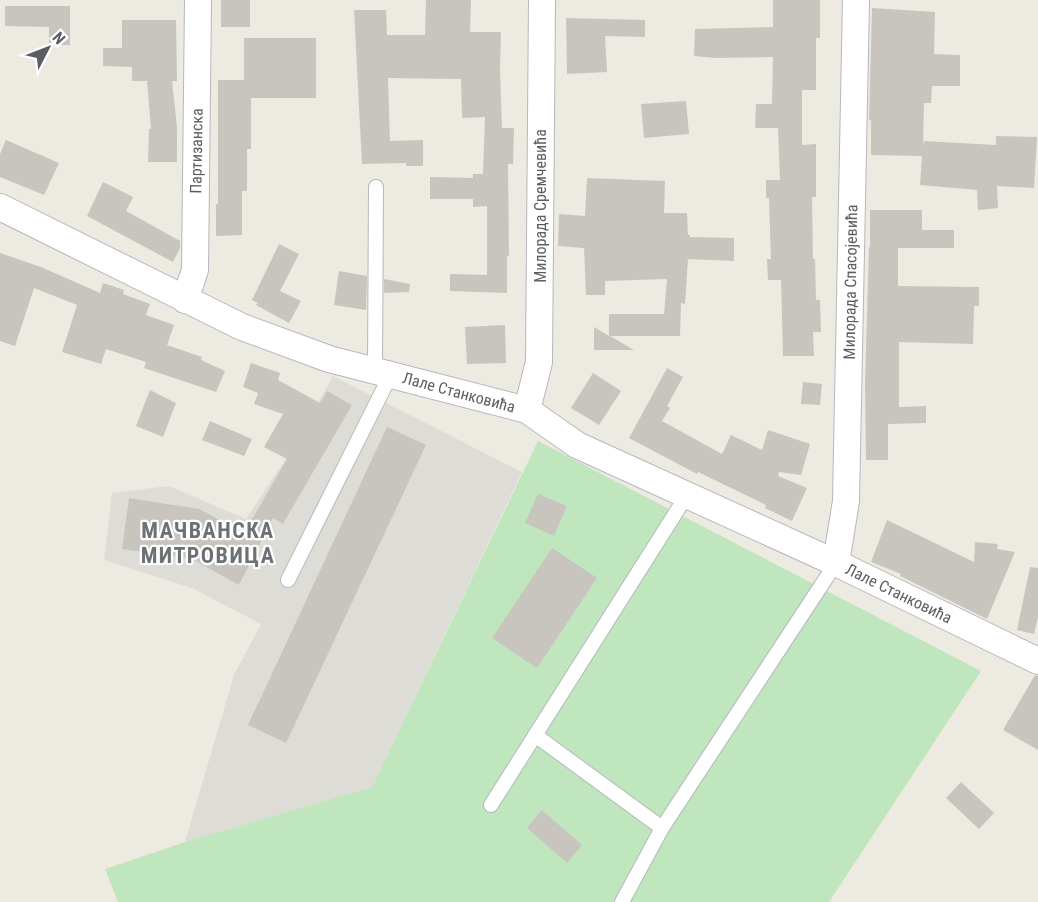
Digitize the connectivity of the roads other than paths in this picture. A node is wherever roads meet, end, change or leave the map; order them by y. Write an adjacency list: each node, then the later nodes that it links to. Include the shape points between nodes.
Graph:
1 (198, 0): 6 (street, Партизанска, via 195,270)
2 (542, 0): 8 (street, Милорада Сремчевића, via 539,362)
3 (856, 0): 10 (street, Милорада Спасојевића, via 846,501)
4 (376, 187): 7 (lane)
5 (0, 207): 6 (street, Лале Станковића)
6 (185, 300): 7 (street, Лале Станковића, via 329,359)
7 (383, 372): 8 (street, Лале Станковића); 11 (lane)
8 (527, 410): 9 (street, Лале Станковића, via 577,445)
9 (687, 495): 10 (street, Лале Станковића); 13 (lane)
10 (836, 563): 12 (street, Лале Станковића); 15 (lane)
11 (288, 580)
12 (1038, 662)
13 (535, 735): 14 (lane); 15 (lane)
14 (491, 805)
15 (662, 828): 16 (lane)
16 (622, 902)

